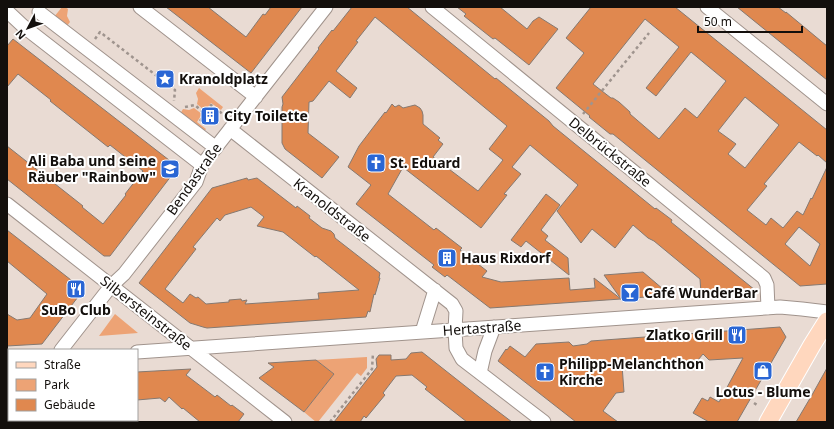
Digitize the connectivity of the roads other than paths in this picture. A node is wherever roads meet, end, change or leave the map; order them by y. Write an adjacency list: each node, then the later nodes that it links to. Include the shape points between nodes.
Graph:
1 (140, 7): 8 (street)
2 (326, 7): 8 (street, Bendastraße)
3 (432, 7): 16 (street, Delbrückstraße, via 764,278 767,285)
4 (707, 7): 9 (street)
5 (8, 10): 7 (street)
6 (41, 10): 7 (street); 11 (street, via 87,49)
7 (26, 28): 12 (street)
8 (256, 97): 10 (street, Bendastraße)
9 (827, 104)
10 (230, 130): 11 (street, Bendastraße); 15 (street, Kranoldstraße)
11 (216, 148): 12 (street, Bendastraße)
12 (202, 165): 14 (street, Bendastraße, via 196,182 124,274)
13 (7, 204): 14 (street, Silbersteinstraße)
14 (111, 286): 22 (street, Bendastraße); 23 (street, Silbersteinstraße)
15 (435, 290): 20 (street, Kranoldstraße, via 455,308); 21 (street)
16 (768, 308): 17 (street, Hertastraße); 19 (street, Hertastraße)
17 (827, 312)
18 (827, 321): 28 (main road)
19 (494, 327): 20 (street, Hertastraße); 25 (street)
20 (455, 330): 21 (street, Hertastraße); 25 (street, Kranoldstraße, via 456,348 462,359)
21 (422, 332): 23 (street, Hertastraße)
22 (62, 349)
23 (191, 349): 24 (street, Hertastraße); 26 (street, Silbersteinstraße)
24 (138, 352)
25 (480, 373): 27 (street, Kranoldstraße)
26 (285, 422)
27 (544, 422)
28 (768, 422)

